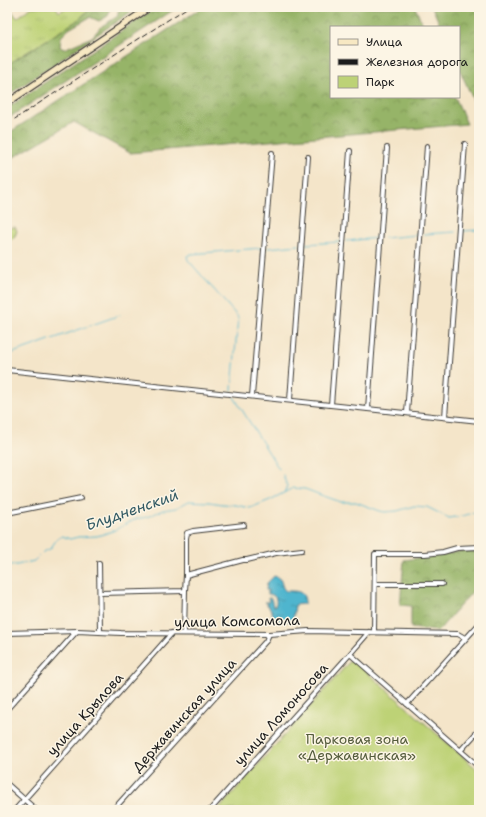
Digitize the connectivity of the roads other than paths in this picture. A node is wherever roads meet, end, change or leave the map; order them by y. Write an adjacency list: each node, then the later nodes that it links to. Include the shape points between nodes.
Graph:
1 (150, 7): 2 (street)
2 (7, 103)
3 (465, 144): 15 (street)
4 (427, 146): 14 (street)
5 (387, 148): 13 (street)
6 (350, 151): 12 (street)
7 (272, 153): 10 (street)
8 (308, 157): 11 (street)
9 (7, 370): 10 (street)
10 (252, 396): 11 (street)
11 (290, 400): 12 (street)
12 (331, 405): 13 (street)
13 (368, 409): 14 (street)
14 (407, 413): 15 (street)
15 (445, 417): 16 (street)
16 (479, 421)
17 (81, 498): 18 (street)
18 (7, 512)
19 (244, 525): 23 (street, via 187,533)
20 (479, 547): 24 (street, via 425,554 375,554)
21 (302, 550): 23 (street, via 243,560)
22 (99, 563): 27 (street)
23 (186, 575): 26 (street)
24 (375, 584): 25 (street); 32 (street)
25 (442, 584)
26 (185, 591): 27 (street); 35 (street)
27 (100, 593): 30 (street)
28 (478, 627): 37 (street)
29 (77, 631): 30 (street, улица Комсомола); 33 (street, улица Комсомола); 40 (street)
30 (100, 632): 34 (street, улица Комсомола)
31 (368, 632): 32 (street, улица Комсомола); 36 (street, улица Комсомола, via 308,631); 38 (street, улица Ломоносова)
32 (374, 632): 37 (street, улица Комсомола, via 458,634)
33 (7, 633)
34 (172, 633): 35 (street, улица Комсомола); 45 (street, улица Крылова)
35 (184, 634): 36 (street, улица Комсомола)
36 (269, 634): 48 (street, Державинская улица, via 266,641)
37 (465, 638): 39 (street)
38 (350, 654): 39 (street); 49 (street, улица Ломоносова)
39 (407, 704): 42 (street)
40 (7, 709)
41 (479, 730): 42 (street)
42 (461, 750): 43 (street)
43 (479, 767)
44 (7, 784): 45 (street)
45 (24, 800): 46 (street, улица Крылова); 47 (street)
46 (15, 810)
47 (36, 810)
48 (113, 810)
49 (210, 810)

